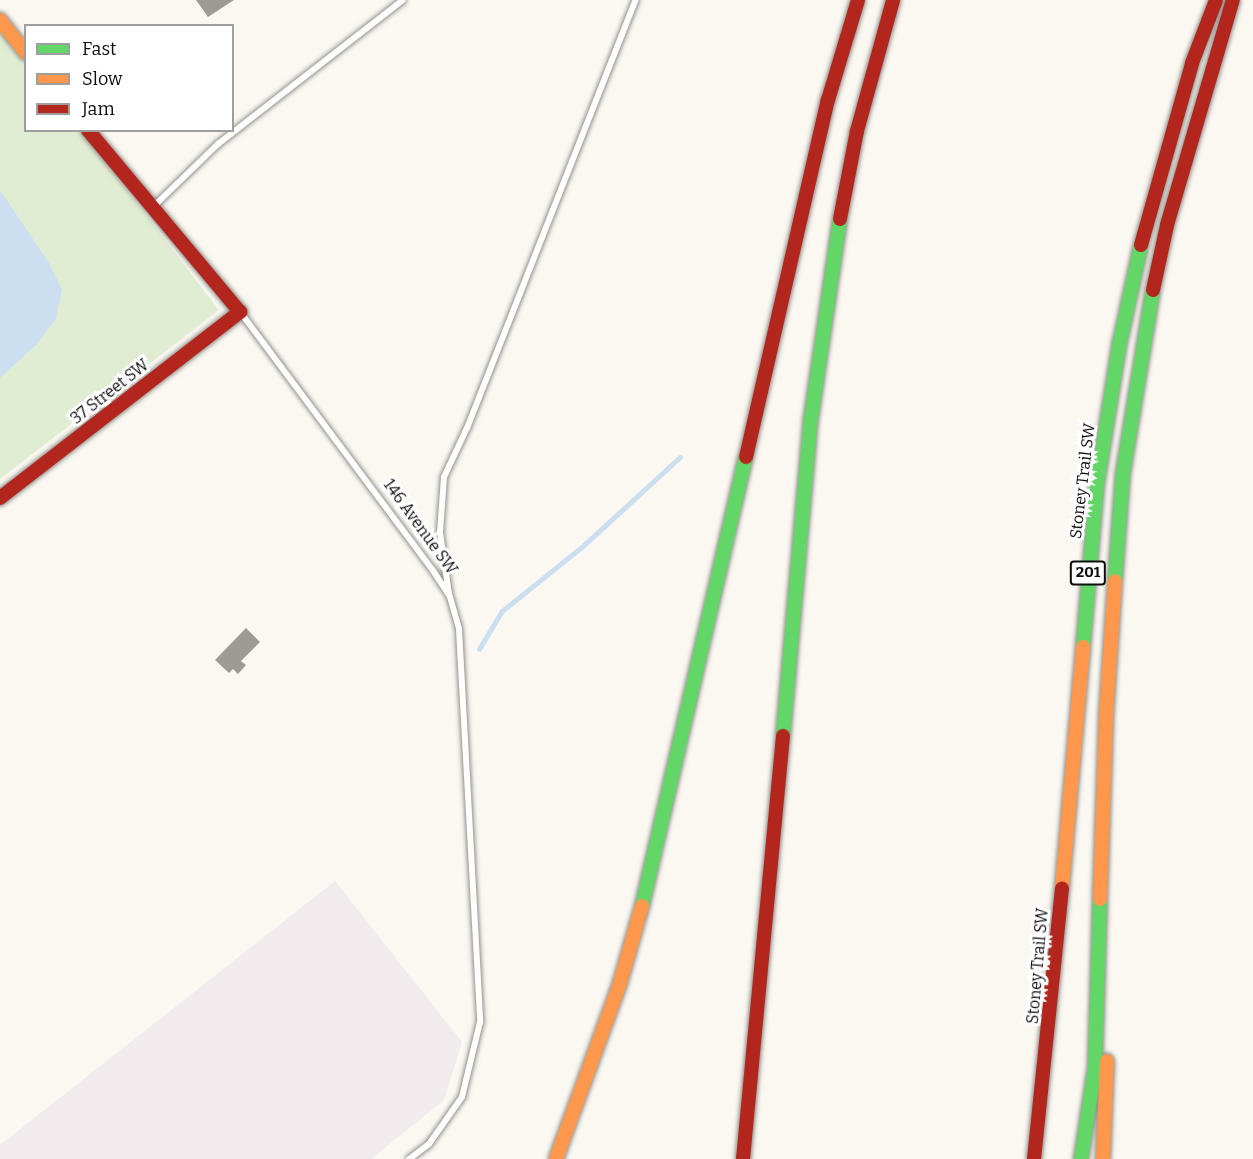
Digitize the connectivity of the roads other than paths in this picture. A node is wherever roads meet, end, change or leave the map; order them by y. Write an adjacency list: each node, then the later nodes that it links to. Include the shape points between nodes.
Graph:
1 (403, 0): 11 (lane)
2 (636, 0): 15 (lane, via 467,428 444,477 440,532)
3 (858, 0): 17 (main road, via 828,100 645,897 620,983)
4 (892, 0): 19 (main road, via 855,143 831,267 813,407)
5 (1216, 0): 20 (main road, Stoney Trail SW / 201, via 1192,63 1149,206 1106,426 1095,506 1053,990)
6 (1233, 0): 16 (main road, via 1167,225 1135,388 1116,557)
7 (0, 20): 8 (main road)
8 (24, 50)
9 (90, 132): 12 (main road, 146 Avenue SW)
10 (233, 132): 12 (lane)
11 (234, 132)
12 (152, 208): 13 (main road, 146 Avenue SW)
13 (240, 312): 14 (main road, 37 Street SW); 15 (lane, 146 Avenue SW)
14 (0, 498)
15 (450, 597): 18 (lane, 146 Avenue SW, via 459,629 480,1022 462,1097 429,1144)
16 (1102, 805): 21 (main road, via 1095,1068); 22 (main road, via 1110,965)
17 (556, 1156)
18 (410, 1159)
19 (743, 1159)
20 (1034, 1159)
21 (1081, 1159)
22 (1102, 1159)

